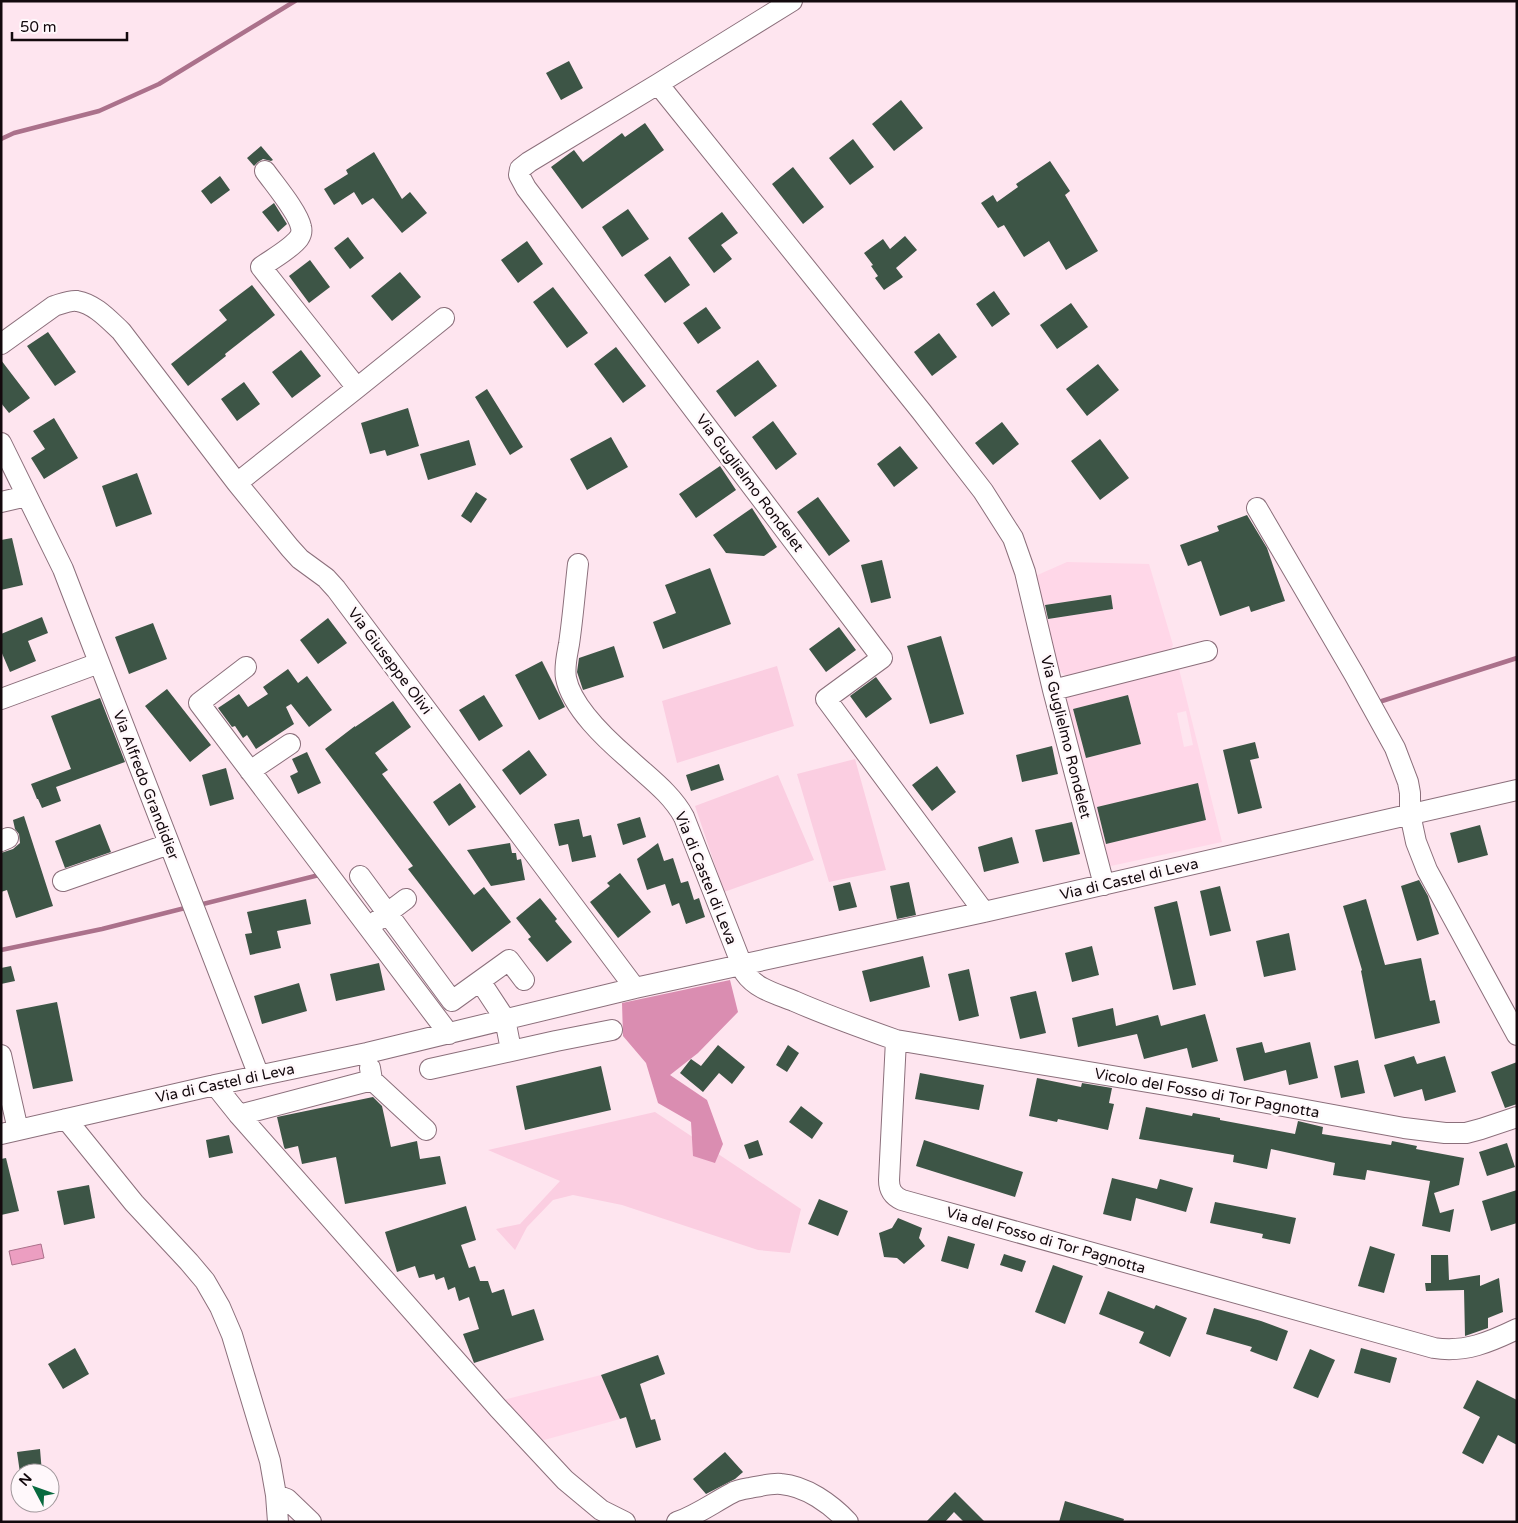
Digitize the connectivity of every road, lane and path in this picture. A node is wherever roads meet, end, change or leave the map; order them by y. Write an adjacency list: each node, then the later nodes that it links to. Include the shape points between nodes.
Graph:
1 (792, 1): 2 (street, Via Guglielmo Rondelet)
2 (658, 84): 16 (street, Via Guglielmo Rondelet, via 921,411 994,507 1020,556); 27 (street, Via Guglielmo Rondelet, via 529,162 520,168 519,175 882,658 826,699)
3 (265, 171): 6 (street, via 296,215 302,232 295,243 261,266)
4 (444, 318): 6 (street)
5 (1, 344): 8 (street, Via Giuseppe Olivi, via 54,306 76,301 86,304 121,331)
6 (357, 388): 8 (street)
7 (1, 443): 9 (street, Via Alfredo Grandidier)
8 (237, 483): 33 (street, Via Giuseppe Olivi, via 300,559 336,589)
9 (27, 496): 10 (street); 14 (street, Via Alfredo Grandidier, via 63,569)
10 (1, 502)
11 (1258, 508): 21 (street, via 1395,748 1410,793)
12 (578, 564): 30 (street, Via di Castel di Leva, via 566,662 569,688 595,727 666,792 684,817)
13 (1207, 652): 16 (street)
14 (100, 663): 17 (street); 22 (street, Via Alfredo Grandidier)
15 (246, 667): 19 (street, via 198,703)
16 (1053, 690): 25 (street, Via Guglielmo Rondelet)
17 (1, 699)
18 (290, 744): 19 (street)
19 (252, 774): 29 (street)
20 (1517, 790): 21 (street, Via di Castel di Leva)
21 (1410, 814): 25 (street, Via di Castel di Leva); 38 (street, via 1416,842 1431,878)
22 (169, 844): 24 (street); 45 (street, Via Alfredo Grandidier)
23 (360, 876): 28 (street)
24 (63, 881)
25 (1104, 885): 27 (street, Via di Castel di Leva)
26 (406, 899): 28 (street)
27 (984, 912): 30 (street, Via di Castel di Leva)
28 (388, 913): 29 (street); 31 (street, via 452,1001)
29 (368, 927): 37 (street)
30 (741, 966): 33 (street, Via di Castel di Leva); 40 (street, via 762,988)
31 (480, 980): 32 (street, via 509,960); 35 (street)
32 (524, 980)
33 (635, 988): 34 (street, Via di Castel di Leva)
34 (549, 1009): 35 (street, Via di Castel di Leva); 39 (street)
35 (505, 1019): 37 (street, Via di Castel di Leva); 41 (street)
36 (612, 1030): 39 (street)
37 (449, 1034): 42 (street, Via di Castel di Leva)
38 (1517, 1035)
39 (556, 1040): 41 (street)
40 (896, 1040): 49 (street, Vicolo del Fosso di Tor Pagnotta, via 1404,1128 1466,1132); 53 (street, Via del Fosso di Tor Pagnotta, via 889,1180 892,1192 902,1200 1431,1348 1472,1347)
41 (511, 1050): 44 (street)
42 (367, 1054): 45 (street, Via di Castel di Leva); 46 (street)
43 (1, 1055): 52 (street)
44 (430, 1069)
45 (259, 1076): 47 (street, Via di Castel di Leva)
46 (372, 1080): 48 (street); 51 (street)
47 (215, 1085): 48 (street); 50 (street, Via di Castel di Leva)
48 (239, 1115): 57 (street, via 565,1480 602,1510)
49 (1517, 1117)
50 (66, 1119): 52 (street, Via di Castel di Leva); 54 (street, via 134,1203 205,1281 232,1335 270,1461)
51 (426, 1130)
52 (10, 1132)
53 (1517, 1329)
54 (276, 1495): 55 (street); 56 (street, via 286,1499)
55 (278, 1522)
56 (311, 1522)
57 (625, 1522)
58 (676, 1522): 59 (street, via 705,1510 734,1492 781,1484 797,1487 818,1498)
59 (848, 1522)

